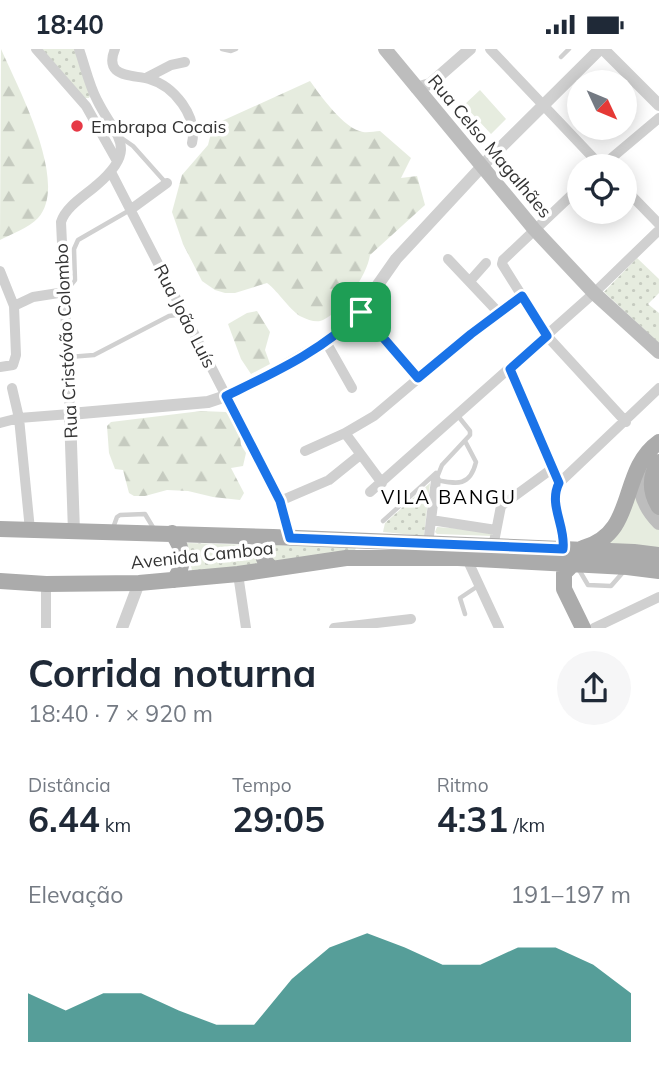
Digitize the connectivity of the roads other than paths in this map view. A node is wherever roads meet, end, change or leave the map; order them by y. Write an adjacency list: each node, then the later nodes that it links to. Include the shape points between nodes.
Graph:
1 (36, 49): 18 (street)
2 (79, 49): 15 (street)
3 (116, 49): 13 (street, via 112,56 115,69)
4 (222, 49): 5 (lane)
5 (236, 49)
6 (385, 49): 14 (main road, Rua Celso Magalhães)
7 (470, 49): 14 (street, via 430,84)
8 (490, 49): 16 (street)
9 (569, 49): 11 (lane)
10 (601, 49): 16 (street); 17 (street)
11 (561, 57)
12 (186, 62): 13 (street)
13 (146, 78): 21 (street, via 162,85 181,103 193,124)
14 (416, 87): 25 (main road, Rua Celso Magalhães)
15 (97, 101): 18 (street); 20 (street)
16 (542, 105): 22 (street); 25 (street)
17 (659, 105)
18 (86, 106): 24 (street)
19 (659, 118): 23 (street)
20 (120, 137): 24 (street); 27 (lane)
21 (192, 143)
22 (590, 154)
23 (616, 154)
24 (117, 161): 26 (street, Rua Cristóvão Colombo)
25 (482, 167): 32 (main road, Rua Celso Magalhães); 42 (street, via 390,266)
26 (111, 172): 30 (street, Rua João Luís); 38 (street, Rua Cristóvão Colombo, via 62,218)
27 (167, 183): 30 (street)
28 (567, 199): 32 (street)
29 (637, 202): 31 (street)
30 (130, 210): 38 (lane, via 78,240 75,280); 43 (street, Rua João Luís)
31 (659, 224)
32 (534, 229): 39 (main road, Rua Celso Magalhães); 40 (street, via 503,260)
33 (659, 230): 39 (street)
34 (448, 259): 37 (street)
35 (486, 263): 37 (street)
36 (0, 271): 41 (street)
37 (470, 281): 44 (street)
38 (65, 292): 41 (street, via 33,297); 48 (street, Rua Cristóvão Colombo)
39 (594, 293): 45 (street); 47 (main road, Rua Celso Magalhães)
40 (522, 296): 44 (street); 45 (street)
41 (14, 306): 49 (street, via 16,361)
42 (361, 312): 46 (street); 51 (street)
43 (184, 313): 48 (lane, via 169,316 94,355); 55 (street, Rua João Luís)
44 (499, 313): 51 (street)
45 (547, 336): 50 (street); 59 (street)
46 (326, 342): 53 (street); 55 (street)
47 (659, 352)
48 (68, 357): 56 (street, Rua Cristóvão Colombo)
49 (4, 367)
50 (510, 369): 57 (street); 67 (street)
51 (418, 378): 61 (street, via 374,416)
52 (12, 388): 58 (street)
53 (352, 388)
54 (659, 388): 59 (street)
55 (226, 396): 56 (street, via 197,403); 72 (street, Rua João Luís)
56 (70, 414): 58 (street); 80 (street, Rua Cristóvão Colombo)
57 (458, 415): 62 (lane, via 471,432); 69 (street)
58 (19, 418): 60 (street); 78 (street)
59 (626, 422): 70 (street)
60 (0, 423)
61 (345, 433): 64 (street); 65 (street)
62 (465, 441): 68 (lane); 68 (lane, via 476,462 473,474 461,482)
63 (659, 442): 66 (main road)
64 (304, 451)
65 (360, 455): 69 (street); 72 (street, via 329,480)
66 (651, 459): 73 (main road, via 652,489); 76 (main road, via 639,476 649,512); 87 (main road, via 635,476 614,528)
67 (553, 468): 70 (street); 79 (street, via 501,506)
68 (436, 476): 74 (street); 75 (lane)
69 (382, 482): 71 (street)
70 (559, 483): 87 (lane, via 554,496)
71 (370, 492)
72 (280, 501): 83 (street, Rua João Luís)
73 (659, 507)
74 (431, 520): 79 (street); 84 (street)
75 (383, 521)
76 (659, 523)
77 (0, 526): 78 (main road, Avenida Camboa)
78 (23, 530): 80 (main road, Avenida Camboa)
79 (496, 530): 85 (street)
80 (74, 532): 81 (main road, Avenida Camboa)
81 (164, 533): 82 (main road, Avenida Camboa); 95 (main road, via 179,543 183,556)
82 (273, 537): 83 (main road, Avenida Camboa); 91 (main road, via 262,551)
83 (290, 538): 84 (main road, Avenida Camboa)
84 (428, 544): 85 (main road, Avenida Camboa)
85 (493, 547): 87 (main road, Avenida Camboa)
86 (659, 555): 87 (main road, Avenida Camboa)
87 (572, 557): 89 (main road, Avenida Camboa); 90 (main road, Avenida Camboa); 101 (main road, via 563,576)
88 (467, 559): 89 (main road, Avenida Camboa); 91 (main road, Avenida Camboa, via 346,558); 99 (street)
89 (543, 563): 101 (main road)
90 (628, 567): 92 (main road, Avenida Camboa); 94 (main road)
91 (272, 568): 93 (main road, Avenida Camboa)
92 (659, 571)
93 (237, 573): 95 (main road, Avenida Camboa); 107 (street)
94 (659, 578)
95 (174, 580): 97 (main road, Avenida Camboa)
96 (0, 581): 98 (main road, Avenida Camboa)
97 (139, 583): 98 (main road, Avenida Camboa); 106 (street)
98 (46, 584): 105 (street)
99 (479, 585): 102 (lane, via 460,598); 109 (street)
100 (659, 597): 111 (street)
101 (570, 602): 110 (main road)
102 (465, 614)
103 (411, 618): 104 (street)
104 (375, 625): 108 (street)
105 (46, 628)
106 (122, 628)
107 (246, 628)
108 (334, 628)
109 (499, 628)
110 (581, 628)
111 (594, 628)

